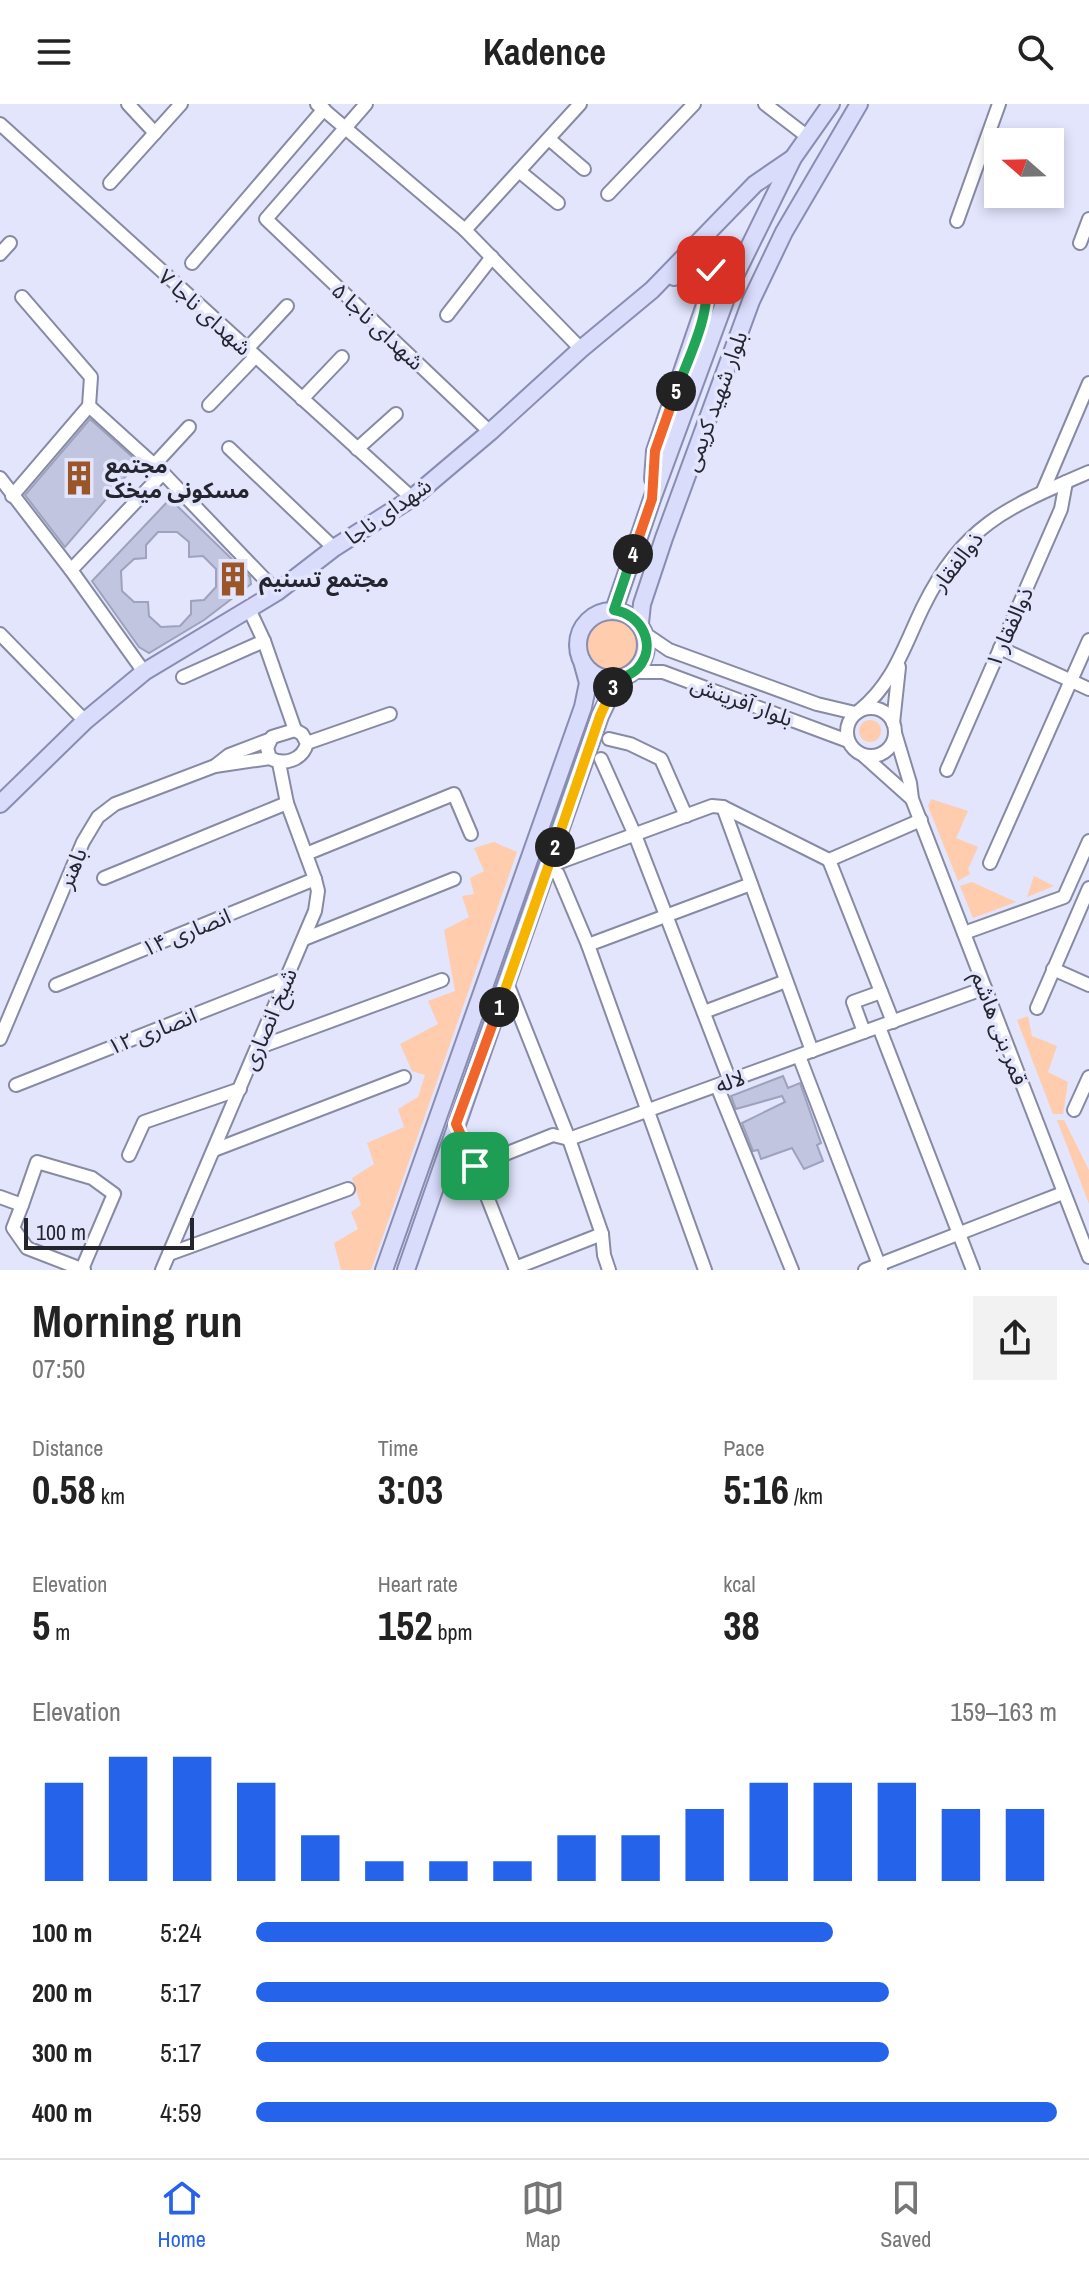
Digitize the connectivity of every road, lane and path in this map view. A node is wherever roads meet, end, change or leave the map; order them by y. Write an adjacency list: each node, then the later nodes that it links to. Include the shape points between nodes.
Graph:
1 (128, 104): 13 (street)
2 (181, 104): 13 (street)
3 (366, 104): 12 (street)
4 (580, 104): 15 (street)
5 (694, 104): 20 (street)
6 (765, 104): 14 (street)
7 (831, 104): 14 (main road, بلوار شهید کریمی)
8 (859, 104): 59 (main road, بلوار شهید کریمی, via 790,220 751,301)
9 (999, 104): 23 (street)
10 (320, 107): 12 (street); 30 (street)
11 (0, 124): 37 (street, شهدای ناجا ۷)
12 (346, 128): 24 (street); 45 (street, شهدای ناجا ۵, via 266,219)
13 (155, 133): 19 (street)
14 (808, 137): 16 (main road, بلوار شهید کریمی)
15 (549, 139): 17 (street); 18 (street)
16 (793, 158): 27 (main road, شهدای ناجا, via 755,184); 55 (main road, بلوار شهید کریمی, via 732,282)
17 (584, 169)
18 (519, 171): 21 (street); 24 (street)
19 (110, 183)
20 (608, 194)
21 (558, 203)
22 (1089, 219): 26 (street)
23 (957, 221)
24 (465, 230): 29 (street)
25 (10, 243): 28 (street)
26 (1080, 243)
27 (690, 251): 31 (main road, via 703,247 713,254); 32 (main road, شهدای ناجا)
28 (0, 254)
29 (492, 257): 35 (street); 36 (street)
30 (192, 263)
31 (704, 280): 32 (main road, شهدای ناجا, via 695,268 685,268); 55 (main road, via 704,313 655,451)
32 (652, 290): 36 (main road, شهدای ناجا)
33 (22, 297): 42 (street, via 91,377)
34 (287, 306): 37 (street)
35 (447, 315)
36 (581, 349): 45 (main road, شهدای ناجا)
37 (251, 353): 40 (street, شهدای ناجا ۷); 41 (street)
38 (342, 357): 40 (street)
39 (1089, 383): 52 (street)
40 (302, 399): 47 (street, شهدای ناجا ۷)
41 (209, 405)
42 (89, 406): 48 (street); 53 (street)
43 (396, 414): 47 (street)
44 (189, 427): 48 (street)
45 (490, 432): 54 (main road, شهدای ناجا)
46 (229, 448): 56 (street)
47 (357, 449): 54 (street, شهدای ناجا ۷)
48 (159, 469): 57 (street); 60 (street)
49 (1089, 472): 51 (street, ذوالفقار)
50 (0, 478): 53 (street)
51 (1066, 482): 52 (street, ذوالفقار); 67 (street, ذوالفقار ۱, via 1061,509)
52 (1043, 491): 68 (street, ذوالفقار, via 1002,512 958,553 923,607)
53 (12, 496): 57 (street)
54 (412, 498): 56 (main road, شهدای ناجا)
55 (652, 499): 58 (main road, بلوار شهید کریمی)
56 (334, 548): 60 (main road, شهدای ناجا)
57 (71, 570): 70 (street)
58 (628, 571): 59 (main road, via 634,584); 62 (main road, بلوار شهید کریمی)
59 (649, 582): 63 (main road, بلوار شهید کریمی)
60 (277, 592): 61 (main road, شهدای ناجا)
61 (249, 609): 66 (street); 70 (main road, شهدای ناجا)
62 (614, 610): 63 (main road); 69 (main road, via 594,615 581,631)
63 (642, 628): 71 (main road, via 644,658); 76 (street, بلوار آفرینش, via 669,650 817,704)
64 (0, 634): 79 (street)
65 (1089, 640): 73 (street)
66 (264, 641): 72 (street); 81 (street)
67 (1000, 648): 73 (street); 90 (street, ذوالفقار ۱)
68 (900, 660): 76 (street, via 879,693); 80 (street)
69 (582, 661): 71 (main road, via 597,676); 75 (main road, via 588,683)
70 (144, 672): 79 (main road, شهدای ناجا)
71 (626, 675): 78 (main road); 84 (street, بلوار آفرینش, via 663,672)
72 (183, 677)
73 (1071, 680): 74 (street); 103 (street)
74 (1089, 689)
75 (583, 707): 78 (main road, via 589,699 600,701); 158 (main road)
76 (857, 712): 80 (street, via 879,709); 84 (street, via 847,726)
77 (390, 714): 85 (street)
78 (600, 716): 104 (main road)
79 (85, 721): 93 (main road, شهدای ناجا)
80 (894, 728): 86 (street, via 884,752); 91 (street)
81 (295, 730): 82 (street); 85 (street)
82 (271, 739): 88 (street, via 267,748); 89 (street, باهنر)
83 (609, 739): 95 (street, via 661,759)
84 (848, 741): 86 (street)
85 (307, 743): 88 (street, via 299,757)
86 (862, 755): 91 (street)
87 (601, 759): 98 (street)
88 (274, 760): 89 (street, باهنر); 92 (street, شیخ انصاری)
89 (215, 766): 127 (street, باهنر, via 115,804 98,817)
90 (947, 770)
91 (912, 799): 96 (street, قمر بنی هاشم)
92 (287, 803): 100 (street, شیخ انصاری); 105 (street)
93 (0, 804)
94 (723, 807): 95 (street); 102 (street); 108 (street)
95 (686, 816): 98 (street)
96 (921, 820): 102 (street); 111 (street, قمر بنی هاشم)
97 (471, 834): 100 (street, via 454,794)
98 (635, 835): 104 (street); 110 (street)
99 (1089, 841): 101 (street)
100 (306, 854): 106 (street, شیخ انصاری)
101 (1086, 857): 111 (street, via 1064,897)
102 (829, 860): 122 (street)
103 (990, 863)
104 (549, 866): 113 (street, via 558,874); 118 (main road)
105 (104, 878)
106 (315, 879): 112 (street, شیخ انصاری, via 315,911); 119 (street, انصاری ۱۴)
107 (454, 879): 112 (street)
108 (751, 884): 110 (street); 117 (street)
109 (1089, 888): 114 (street)
110 (666, 915): 113 (street); 124 (street)
111 (964, 933): 121 (street, قمر بنی هاشم)
112 (304, 939): 115 (street, شیخ انصاری)
113 (588, 945): 139 (street)
114 (1053, 969): 120 (street); 123 (street)
115 (287, 978): 129 (street, شیخ انصاری); 135 (street, انصاری ۱۲)
116 (442, 980): 129 (street)
117 (786, 981): 124 (street); 130 (street)
118 (507, 983): 140 (main road); 141 (street)
119 (56, 985)
120 (1089, 985)
121 (985, 988): 125 (street, لاله); 146 (street, قمر بنی هاشم)
122 (881, 992): 125 (street); 128 (street, via 853,1002)
123 (1037, 1008)
124 (704, 1012): 134 (street)
125 (893, 1022): 126 (street, لاله)
126 (879, 1027): 128 (street, لاله); 150 (street)
127 (1, 1031)
128 (864, 1032): 130 (street, لاله)
129 (257, 1048): 137 (street, شیخ انصاری)
130 (812, 1051): 131 (street, لاله)
131 (799, 1056): 134 (street, لاله); 153 (street)
132 (404, 1077): 142 (street)
133 (1089, 1077): 138 (street)
134 (730, 1081): 136 (street, لاله)
135 (16, 1085)
136 (717, 1086): 139 (street, لاله); 161 (street)
137 (240, 1089): 142 (street, شیخ انصاری); 143 (street, via 144,1122)
138 (1074, 1110)
139 (647, 1111): 141 (street, لاله); 160 (street)
140 (456, 1124): 144 (street); 154 (main road)
141 (569, 1139): 144 (street, لاله, via 553,1135); 149 (street)
142 (214, 1150): 151 (street, شیخ انصاری)
143 (129, 1155)
144 (475, 1166): 155 (street)
145 (348, 1189): 151 (street)
146 (1063, 1193): 150 (street); 152 (street, قمر بنی هاشم)
147 (0, 1197): 148 (street)
148 (22, 1205): 156 (street, via 13,1228 27,1248); 156 (street, via 37,1162 92,1178 114,1194)
149 (602, 1234): 155 (street); 159 (street)
150 (959, 1234): 153 (street); 163 (street)
151 (169, 1254): 157 (street, شیخ انصاری)
152 (1089, 1257)
153 (880, 1267): 162 (street)
154 (408, 1268)
155 (515, 1269)
156 (83, 1270)
157 (162, 1270)
158 (384, 1270)
159 (609, 1270)
160 (705, 1270)
161 (792, 1270)
162 (865, 1270)
163 (973, 1270)

